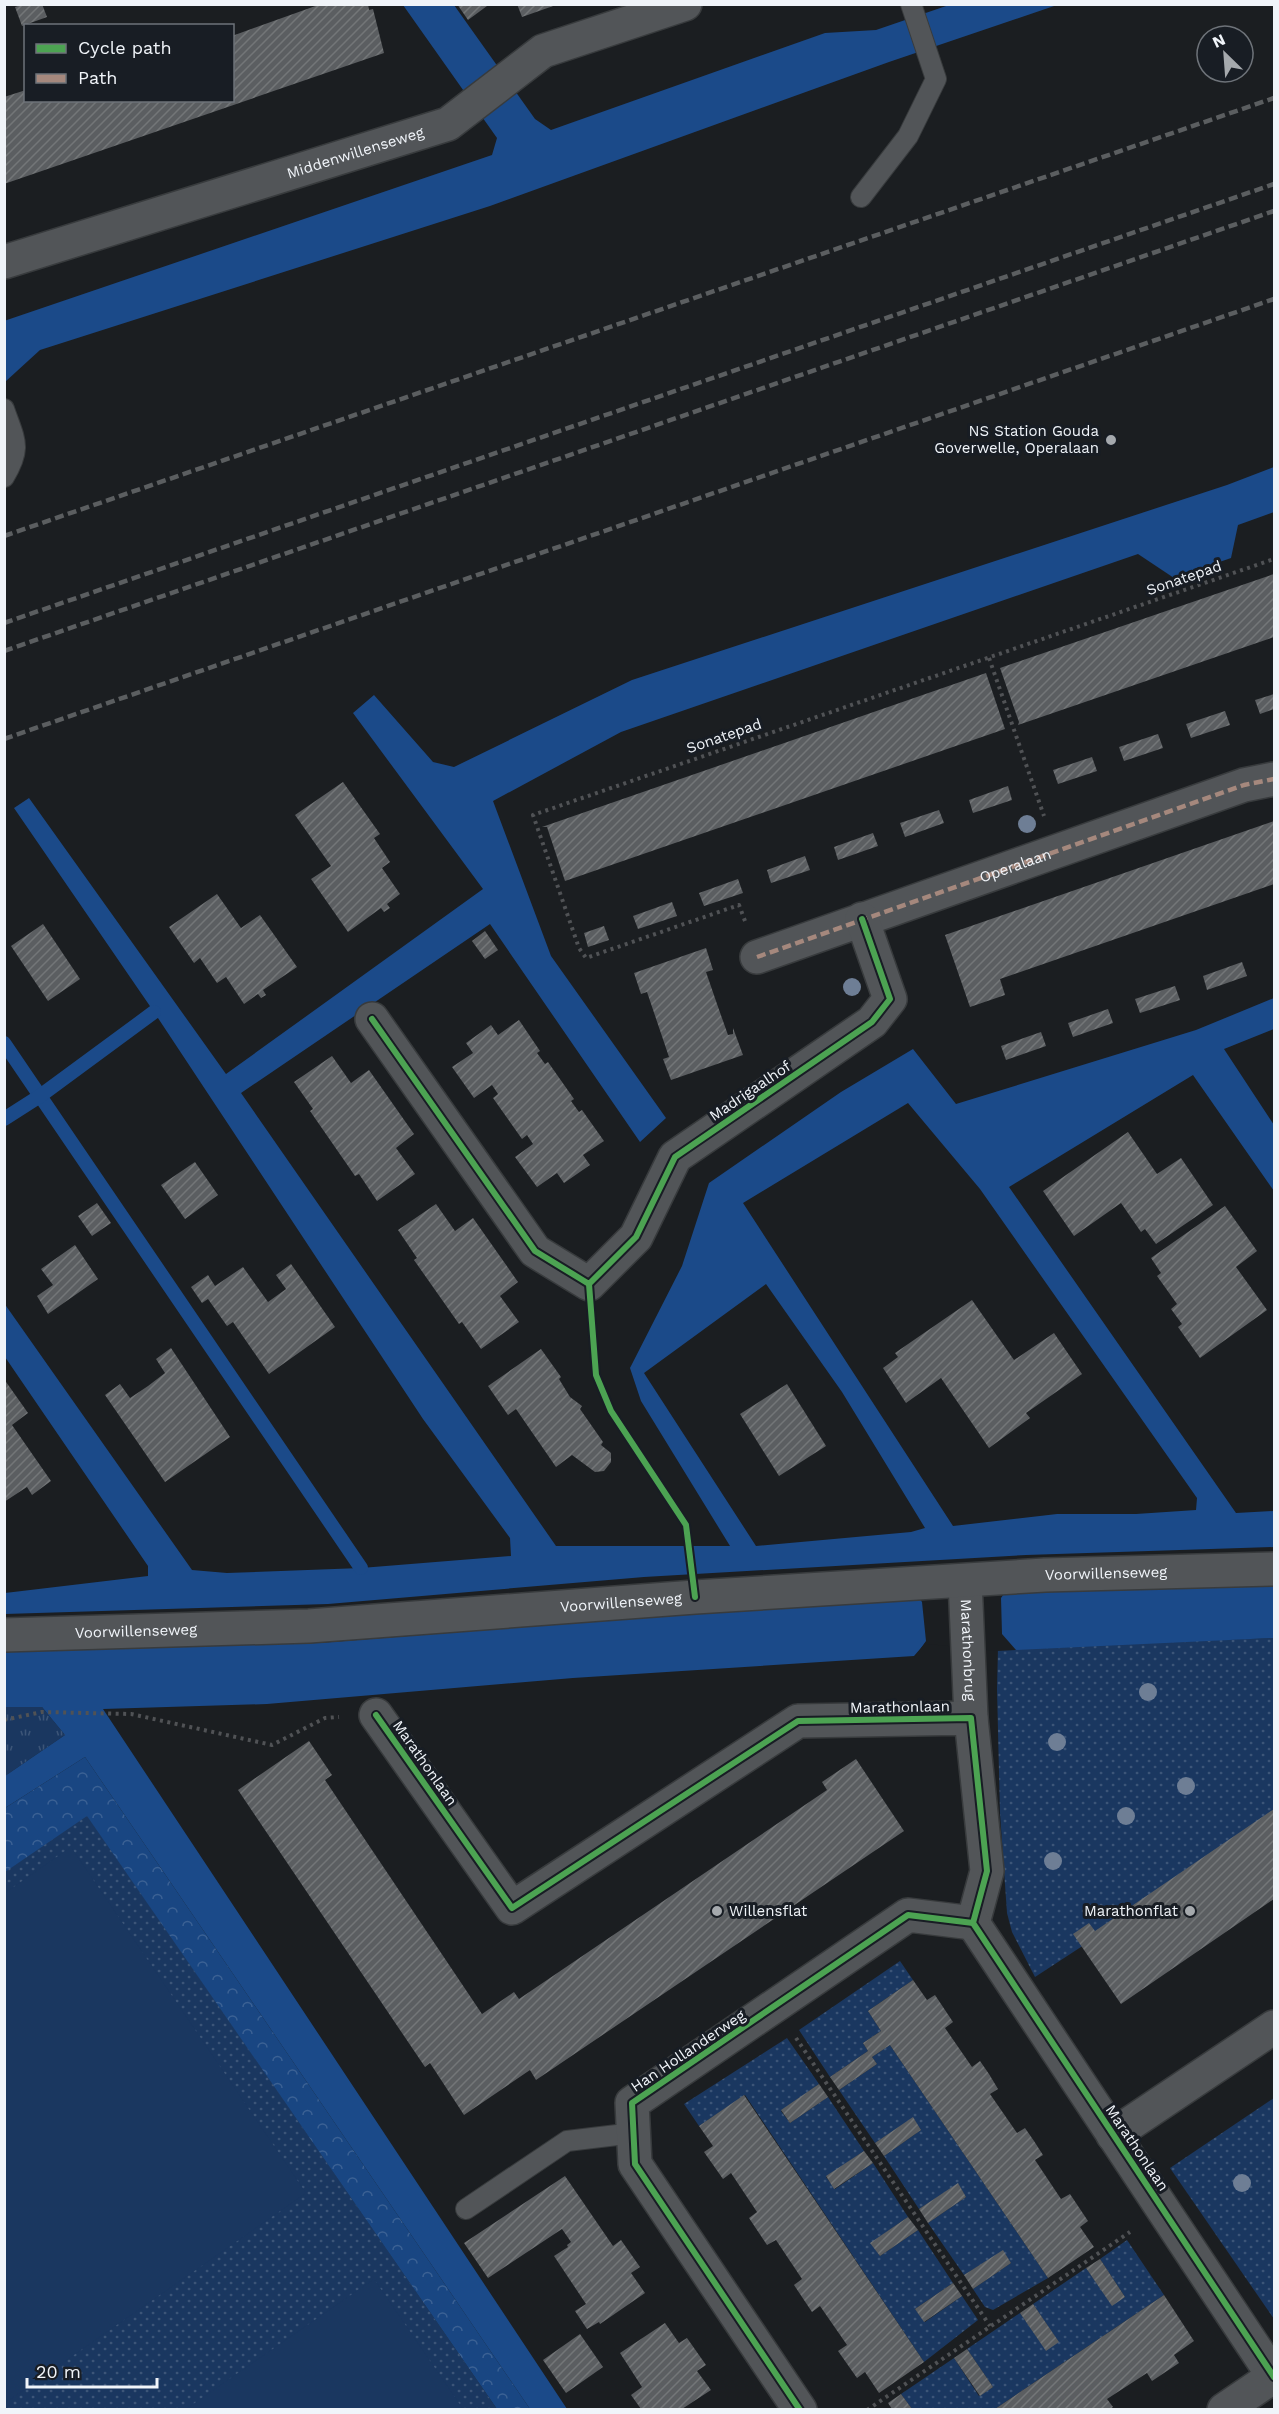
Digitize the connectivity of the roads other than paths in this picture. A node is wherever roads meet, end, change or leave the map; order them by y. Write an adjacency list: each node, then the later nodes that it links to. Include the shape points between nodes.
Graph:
1 (685, 4): 4 (street, Middenwillenseweg, via 543,51 448,124)
2 (912, 7): 3 (lane, via 936,79 908,136)
3 (861, 197)
4 (4, 262)
5 (4, 410): 6 (lane, via 16,444 15,458)
6 (4, 477)
7 (1275, 779): 8 (street, Operalaan, via 1244,785)
8 (862, 919): 9 (street, Operalaan); 10 (street, Madrigaalhof, via 890,999 872,1022 675,1157 636,1237 589,1284 535,1251)
9 (757, 957)
10 (372, 1019)
11 (1275, 1569): 12 (street, Voorwillenseweg, via 1045,1575)
12 (966, 1584): 13 (street, Voorwillenseweg, via 695,1597 309,1626); 15 (street, Marathonbrug)
13 (4, 1635)
14 (376, 1714): 15 (street, Marathonlaan, via 512,1908 798,1720)
15 (971, 1718): 16 (street, Marathonlaan, via 987,1871)
16 (973, 1923): 18 (street, Han Hollanderweg, via 908,1915 632,2103); 19 (street, Marathonlaan)
17 (1275, 2027): 19 (street, Marathonlaan)
18 (634, 2133): 20 (lane, via 567,2141); 22 (street, Han Hollanderweg, via 635,2164)
19 (1113, 2135): 21 (street, Marathonlaan)
20 (466, 2209)
21 (1274, 2376): 23 (street)
22 (800, 2409)
23 (1224, 2409)

